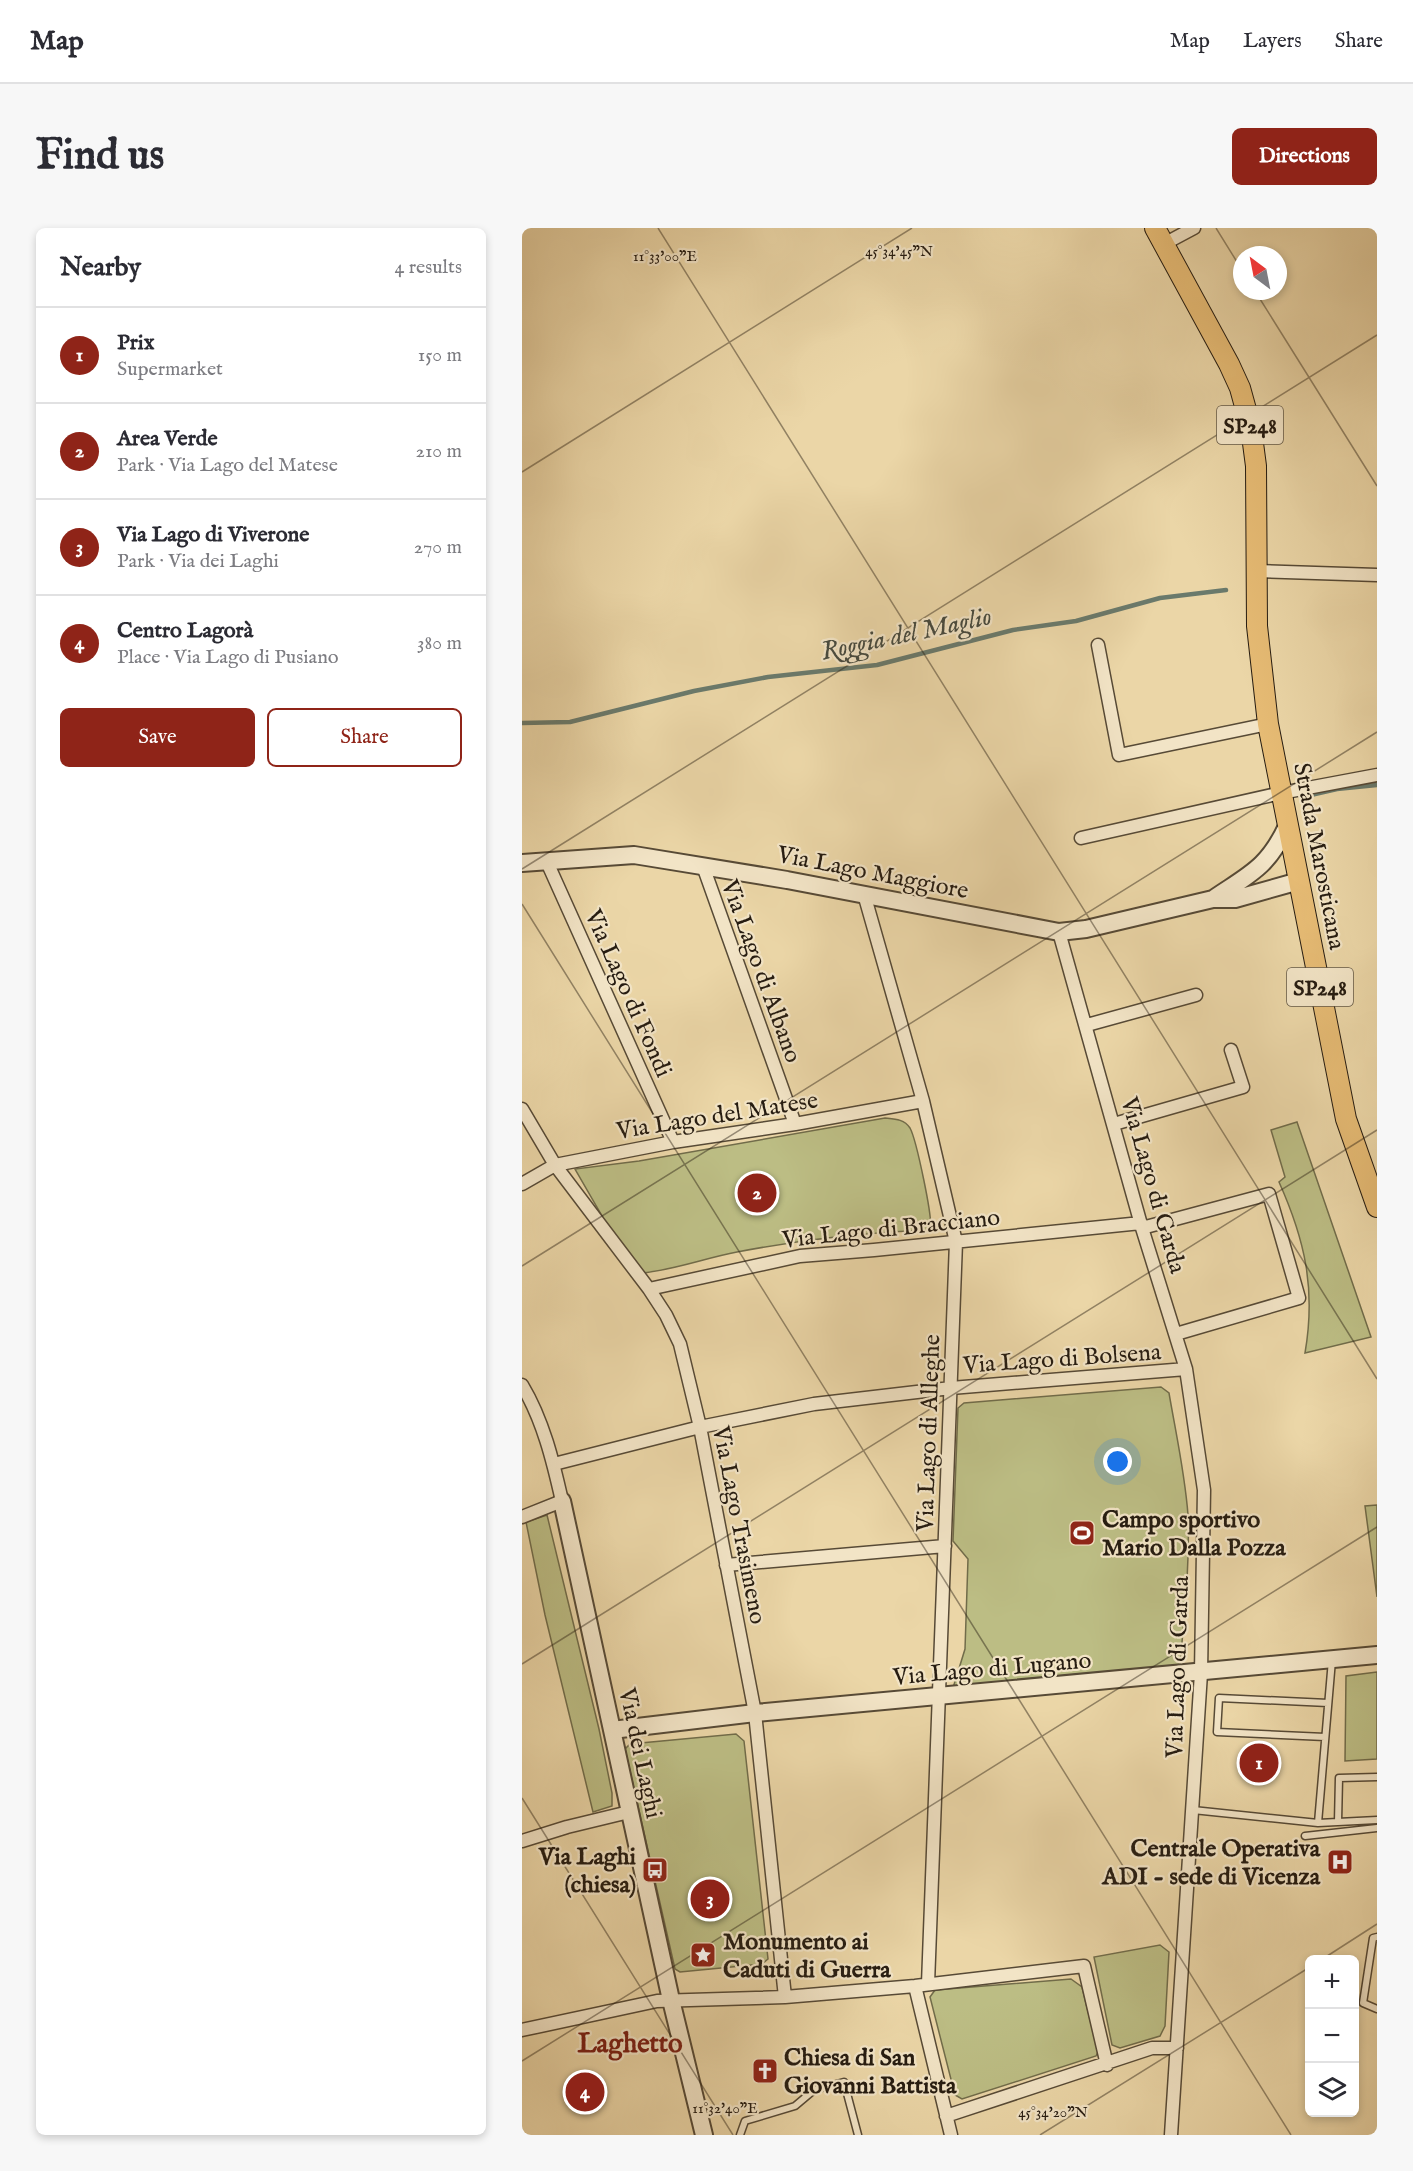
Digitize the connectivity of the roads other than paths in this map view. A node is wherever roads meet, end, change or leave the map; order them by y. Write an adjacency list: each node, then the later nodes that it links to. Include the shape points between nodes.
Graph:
1 (1194, 228): 2 (street, Strada Marosticana)
2 (1160, 236): 3 (main road, Strada Marosticana / SP248, via 1215,335 1247,412 1256,466)
3 (1257, 571): 4 (street); 6 (main road, Strada Marosticana / SP248, via 1257,626)
4 (1377, 575)
5 (1098, 645): 6 (street, via 1119,755)
6 (1268, 724): 8 (main road, Strada Marosticana / SP248)
7 (1377, 776): 8 (street)
8 (1281, 793): 9 (main road, Strada Marosticana / SP248); 10 (street)
9 (1287, 826): 14 (main road, Strada Marosticana / SP248); 16 (street, Via Lago Maggiore, via 1274,852 1258,869)
10 (1081, 838)
11 (547, 862): 12 (street, Via Lago Maggiore); 13 (street, Via Lago Maggiore, via 634,855); 25 (street, Via Lago di Fondi)
12 (522, 863)
13 (703, 866): 15 (street, Via Lago Maggiore); 23 (street, Via Lago di Albano)
14 (1299, 881): 16 (street, Via Lago Maggiore, via 1235,899); 28 (main road, Strada Marosticana / SP248, via 1346,1119)
15 (864, 894): 17 (street, Via Lago Maggiore); 21 (street, Via Lago di Alleghe)
16 (1213, 899): 17 (street, Via Lago Maggiore)
17 (1059, 932): 19 (street, Via Lago di Garda)
18 (1196, 995): 19 (street)
19 (1087, 1025): 24 (street, Via Lago di Garda)
20 (1232, 1050): 24 (street, via 1243,1088)
21 (923, 1101): 23 (street, Via Lago del Matese); 30 (street, Via Lago di Alleghe)
22 (522, 1109): 26 (street, Via Lago Trasimeno)
23 (795, 1124): 25 (street, Via Lago del Matese)
24 (1114, 1124): 29 (street, Via Lago di Garda)
25 (673, 1142): 26 (street, Via Lago del Matese)
26 (555, 1165): 27 (street, Via Lago del Matese); 31 (street, Via Lago Trasimeno)
27 (522, 1184)
28 (1377, 1207)
29 (1141, 1226): 30 (street, Via Lago di Bracciano); 32 (street, Via Lago di Garda); 32 (street, Via Lago di Bracciano, via 1269,1194 1299,1298)
30 (956, 1242): 31 (street, Via Lago di Bracciano, via 800,1256); 35 (street, Via Lago di Alleghe)
31 (649, 1289): 36 (street, Via Lago Trasimeno, via 680,1344)
32 (1176, 1334): 33 (street, Via Lago di Garda)
33 (1185, 1370): 35 (street, Via Lago di Bolsena); 44 (street, Via Lago di Garda, via 1204,1490)
34 (522, 1385): 37 (street, Via dei Laghi, via 533,1403)
35 (951, 1388): 36 (street, Via Lago di Bolsena, via 814,1404); 40 (street, Via Lago di Alleghe)
36 (700, 1427): 37 (street, Via Lago di Bolsena); 41 (street, Via Lago Trasimeno)
37 (554, 1464): 38 (street, Via dei Laghi)
38 (562, 1501): 39 (street); 48 (street, Via dei Laghi)
39 (522, 1517)
40 (945, 1546): 41 (street); 45 (street, Via Lago di Alleghe)
41 (726, 1565): 47 (street, Via Lago Trasimeno)
42 (1377, 1655): 43 (street, Via Lago di Lugano)
43 (1332, 1660): 44 (street, Via Lago di Lugano); 46 (lane)
44 (1201, 1673): 45 (street, Via Lago di Lugano); 51 (street, Via Lago di Garda)
45 (940, 1697): 47 (street, Via Lago di Lugano); 60 (street, Via Lago di Alleghe)
46 (1328, 1703): 49 (lane); 49 (lane, via 1219,1698 1217,1732)
47 (755, 1713): 48 (street, Via Lago di Lugano); 62 (street, Via Lago Trasimeno)
48 (612, 1730): 52 (street, Via dei Laghi)
49 (1325, 1737): 55 (lane)
50 (1377, 1777): 54 (lane, via 1340,1778)
51 (1192, 1810): 55 (lane); 66 (street, Via Lago di Garda)
52 (629, 1812): 58 (street); 63 (street, Via dei Laghi)
53 (1377, 1820): 54 (lane)
54 (1338, 1822): 55 (lane)
55 (1318, 1823)
56 (1377, 1828): 57 (lane)
57 (1305, 1836)
58 (522, 1841)
59 (1377, 1937): 64 (lane, via 1373,1938 1363,2003)
60 (928, 1984): 61 (street); 67 (street, via 1084,1966)
61 (915, 1986): 62 (street); 68 (street)
62 (785, 1997): 63 (street)
63 (671, 2000): 65 (street); 69 (street, Via dei Laghi)
64 (1377, 2009)
65 (522, 2030)
66 (1177, 2048): 67 (street, via 1152,2049); 73 (street, Via Lago di Garda)
67 (1107, 2065): 68 (street)
68 (946, 2116): 72 (street)
69 (704, 2135)
70 (740, 2135): 71 (lane, via 745,2121 795,2106 814,2090 843,2082)
71 (858, 2135)
72 (951, 2135)
73 (1171, 2135)

